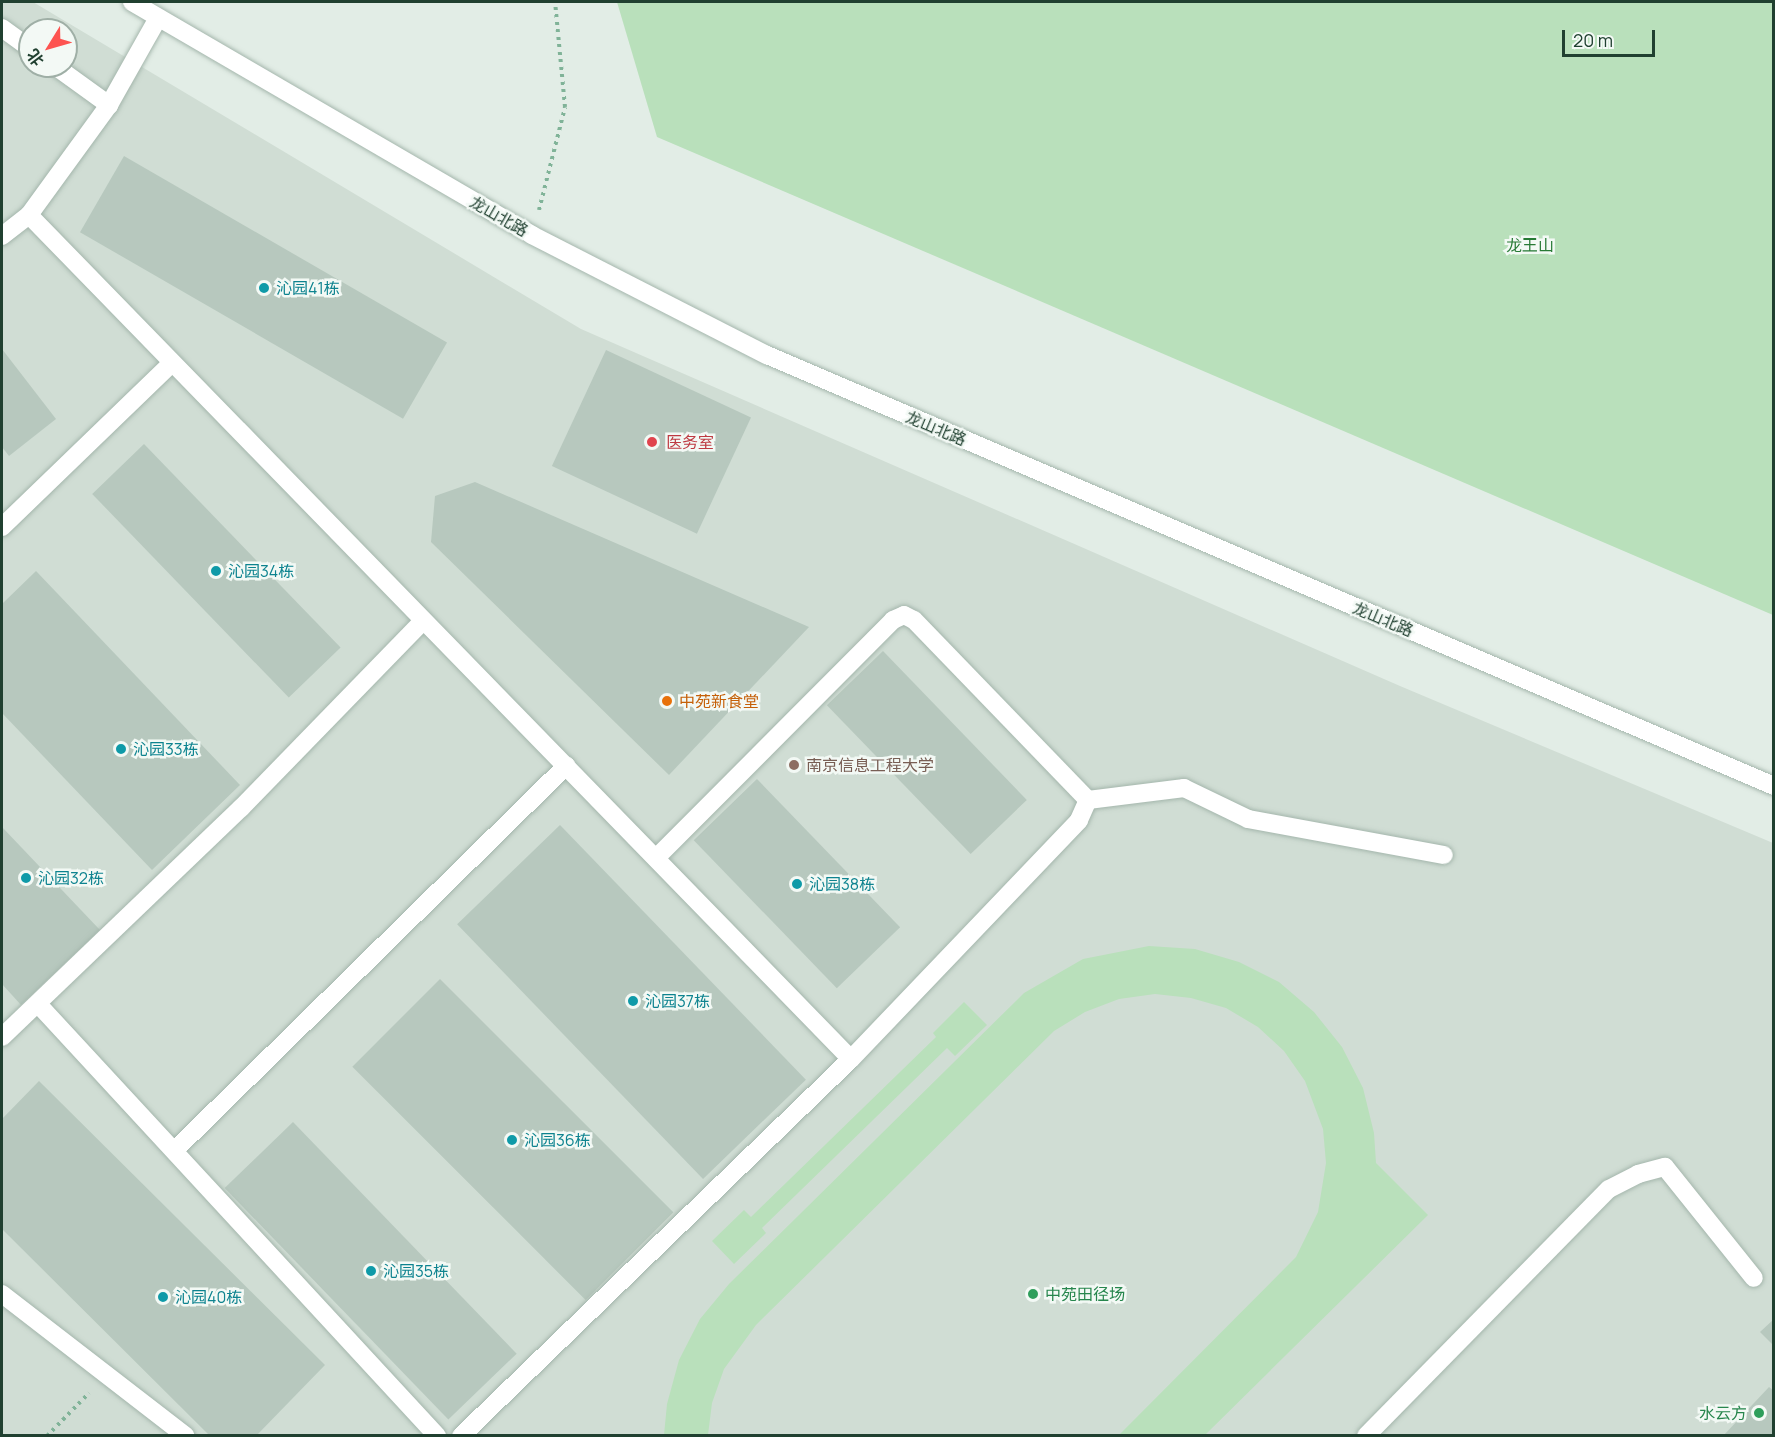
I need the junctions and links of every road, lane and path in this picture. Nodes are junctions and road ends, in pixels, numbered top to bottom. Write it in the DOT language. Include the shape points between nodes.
graph roads {
  1 [pos="132,2"];
  2 [pos="555,2"];
  3 [pos="158,18"];
  4 [pos="2,28"];
  5 [pos="18,39"];
  6 [pos="72,78"];
  7 [pos="109,105"];
  8 [pos="29,215"];
  9 [pos="532,235"];
  10 [pos="2,236"];
  11 [pos="171,364"];
  12 [pos="2,527"];
  13 [pos="423,621"];
  14 [pos="566,766"];
  15 [pos="1773,786"];
  16 [pos="1088,800"];
  17 [pos="1444,855"];
  18 [pos="656,858"];
  19 [pos="38,1005"];
  20 [pos="2,1037"];
  21 [pos="851,1059"];
  22 [pos="176,1149"];
  23 [pos="1754,1278"];
  24 [pos="2,1294"];
  25 [pos="107,1375"];
  26 [pos="47,1436"];
  27 [pos="186,1436"];
  28 [pos="437,1436"];
  29 [pos="461,1436"];
  30 [pos="1366,1436"];
  1 -- 3 [label="street, 龙山北路"];
  2 -- 9 [label="path" via="565,107"];
  3 -- 7 [label="street"];
  3 -- 9 [label="street, 龙山北路"];
  4 -- 5 [label="street"];
  6 -- 7 [label="street"];
  7 -- 8 [label="street"];
  8 -- 10 [label="street"];
  8 -- 11 [label="street"];
  9 -- 15 [label="street, 龙山北路" via="766,355"];
  11 -- 12 [label="street"];
  11 -- 13 [label="street"];
  13 -- 14 [label="street"];
  13 -- 19 [label="street" via="241,808"];
  14 -- 18 [label="street"];
  14 -- 22 [label="street"];
  16 -- 17 [label="street" via="1184,788 1248,819"];
  16 -- 18 [label="street" via="914,620 904,615 893,620"];
  16 -- 21 [label="street" via="1079,820"];
  18 -- 21 [label="street"];
  19 -- 20 [label="street"];
  19 -- 22 [label="street"];
  21 -- 29 [label="street"];
  22 -- 28 [label="street"];
  23 -- 30 [label="street" via="1665,1167 1638,1174 1609,1189"];
  24 -- 25 [label="street"];
  25 -- 26 [label="path"];
  25 -- 27 [label="street"];
}
